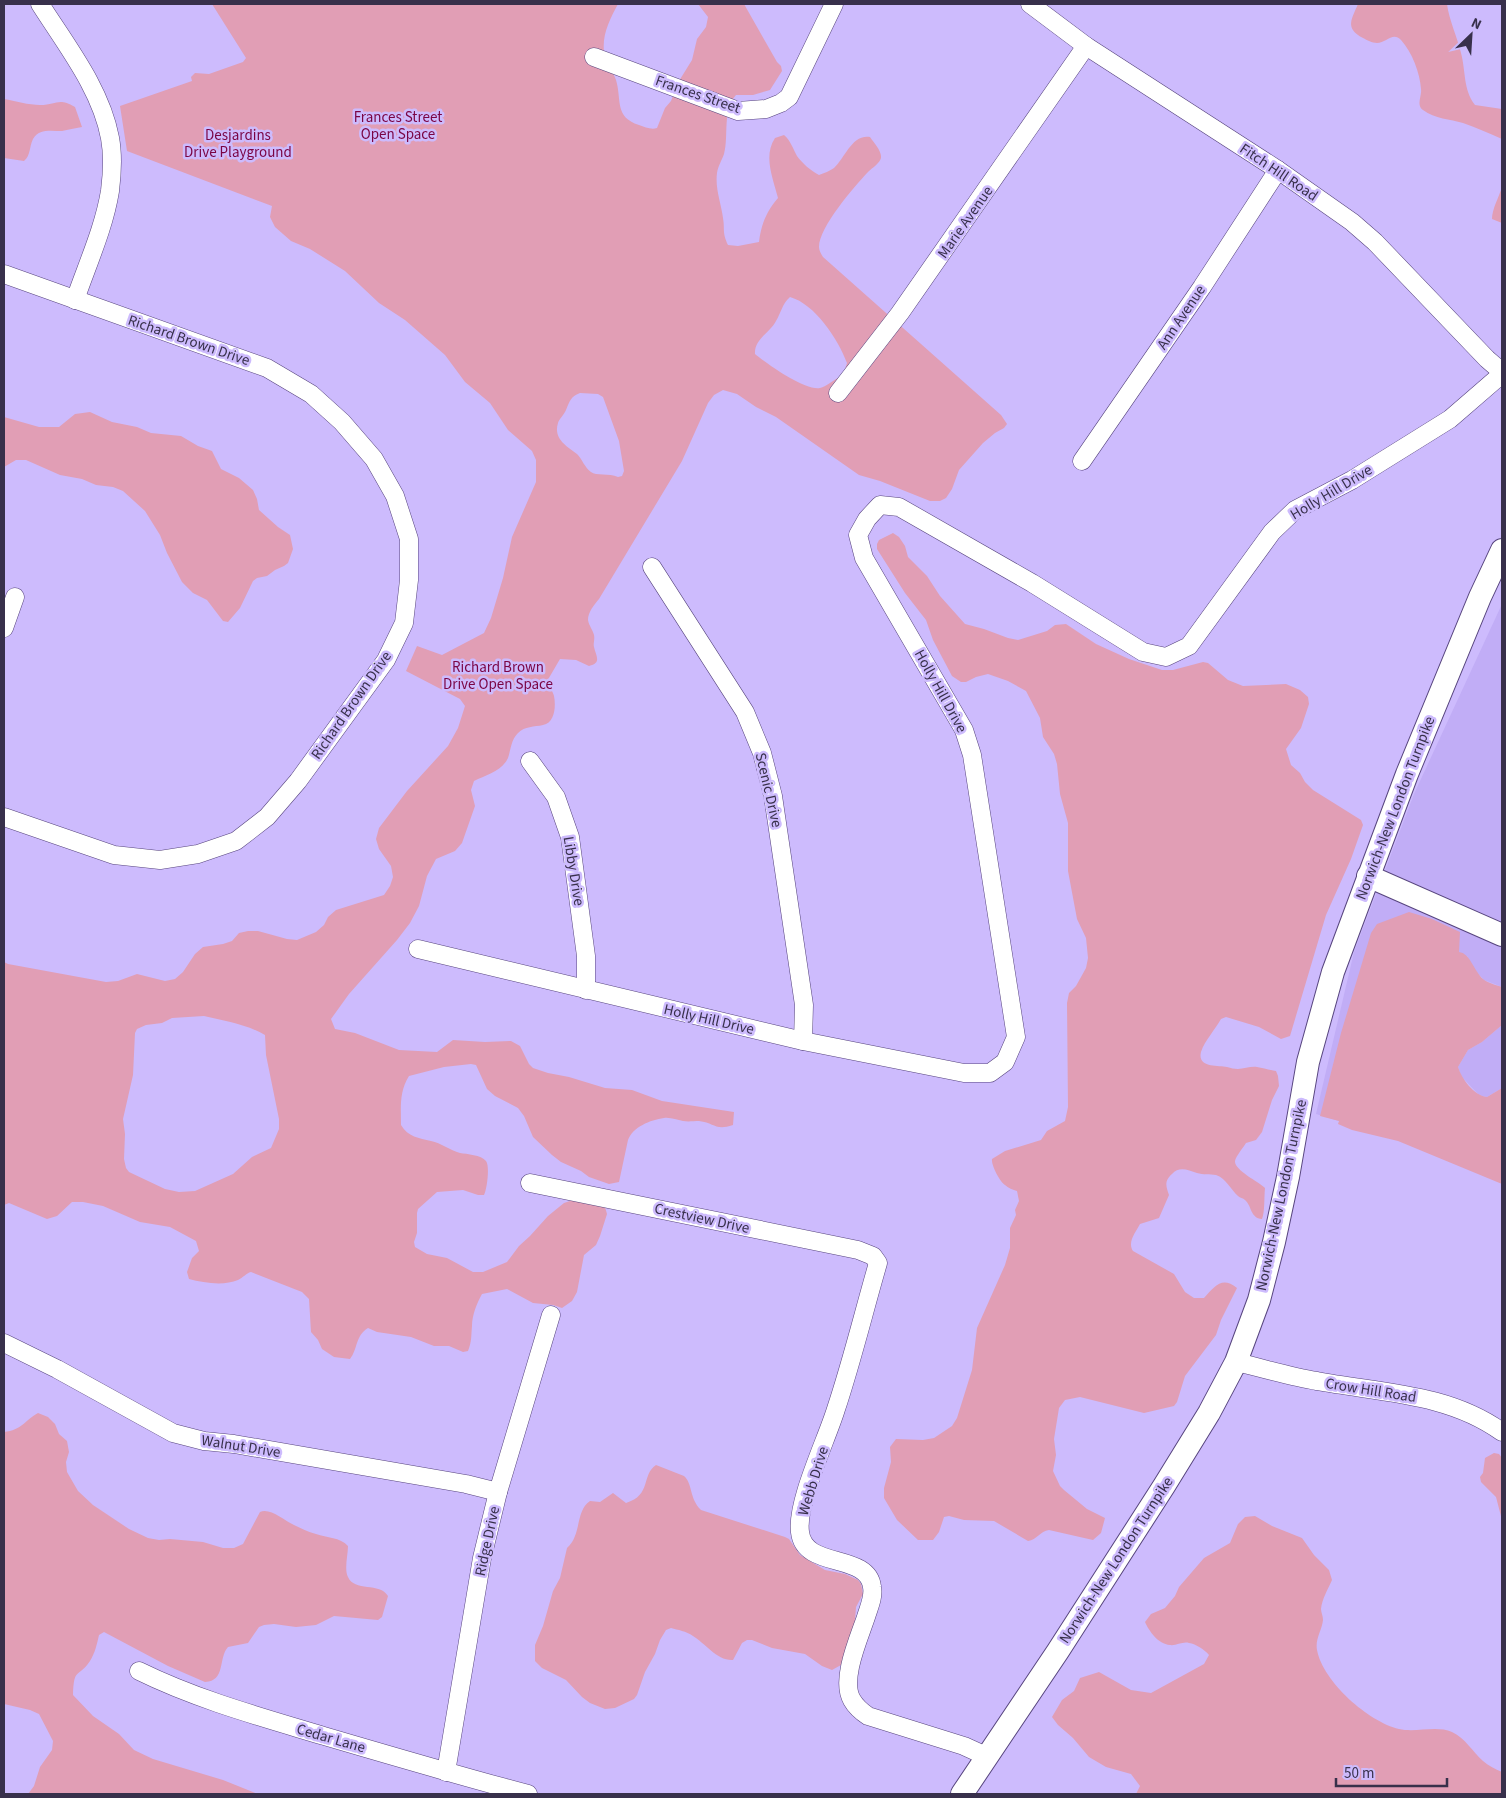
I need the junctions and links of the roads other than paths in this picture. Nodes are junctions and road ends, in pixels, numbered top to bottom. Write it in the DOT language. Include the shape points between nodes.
graph roads {
  1 [pos="40,4"];
  2 [pos="834,4"];
  3 [pos="1030,4"];
  4 [pos="1086,46"];
  5 [pos="594,57"];
  6 [pos="1278,170"];
  7 [pos="4,274"];
  8 [pos="75,300"];
  9 [pos="1502,373"];
  10 [pos="838,393"];
  11 [pos="1082,461"];
  12 [pos="1502,550"];
  13 [pos="652,567"];
  14 [pos="15,597"];
  15 [pos="4,628"];
  16 [pos="530,761"];
  17 [pos="4,817"];
  18 [pos="1368,876"];
  19 [pos="1502,935"];
  20 [pos="418,949"];
  21 [pos="586,990"];
  22 [pos="804,1042"];
  23 [pos="530,1183"];
  24 [pos="872,1256"];
  25 [pos="551,1315"];
  26 [pos="4,1343"];
  27 [pos="1236,1362"];
  28 [pos="1502,1432"];
  29 [pos="498,1492"];
  30 [pos="139,1671"];
  31 [pos="988,1757"];
  32 [pos="446,1772"];
  33 [pos="528,1794"];
  34 [pos="962,1794"];
  1 -- 8 [label="street" via="88,81 102,110 110,138 110,191"];
  2 -- 5 [label="street, Frances Street" via="789,97 766,109 738,111"];
  3 -- 4 [label="street, Fitch Hill Road"];
  4 -- 6 [label="street, Fitch Hill Road"];
  4 -- 10 [label="street, Marie Avenue" via="922,282"];
  6 -- 9 [label="street, Fitch Hill Road" via="1375,242"];
  6 -- 11 [label="street, Ann Avenue"];
  7 -- 8 [label="street, Richard Brown Drive"];
  8 -- 17 [label="street, Richard Brown Drive" via="267,368 311,394 342,422 374,459 395,496 409,539 404,623 386,660 298,781 267,817 236,841 198,854 160,860 114,855"];
  9 -- 22 [label="street, Holly Hill Drive" via="1450,419 1352,480 1295,510 1272,532 1188,646 1166,657 1143,652 1032,583 899,507 880,505 858,536 864,558 964,730 984,832 1016,1037 1005,1062 990,1073 964,1074"];
  12 -- 18 [label="main road, Norwich-New London Turnpike" via="1407,774"];
  13 -- 22 [label="street, Scenic Drive" via="745,712 762,753 773,796 804,1005"];
  14 -- 15 [label="street"];
  16 -- 21 [label="street, Libby Drive" via="556,797 570,837 586,956"];
  18 -- 19 [label="main road"];
  18 -- 27 [label="main road, Norwich-New London Turnpike" via="1333,972 1308,1062 1274,1242 1259,1300"];
  20 -- 21 [label="street, Holly Hill Drive"];
  21 -- 22 [label="street, Holly Hill Drive"];
  23 -- 24 [label="street, Crestview Drive" via="858,1250"];
  24 -- 31 [label="street, Webb Drive" via="878,1263 836,1409 805,1496 800,1532 806,1546 820,1556 861,1568 869,1576 873,1588 871,1602 848,1682 851,1699 860,1710 868,1716 964,1746"];
  25 -- 29 [label="street, Ridge Drive"];
  26 -- 29 [label="street, Walnut Drive" via="173,1433"];
  27 -- 28 [label="street, Crow Hill Road" via="1315,1381 1438,1402 1468,1411"];
  27 -- 31 [label="main road, Norwich-New London Turnpike" via="1164,1486"];
  29 -- 32 [label="street, Ridge Drive" via="482,1558"];
  30 -- 32 [label="street, Cedar Lane" via="234,1710"];
  31 -- 34 [label="main road, Norwich-New London Turnpike"];
  32 -- 33 [label="street, Cedar Lane"];
}
